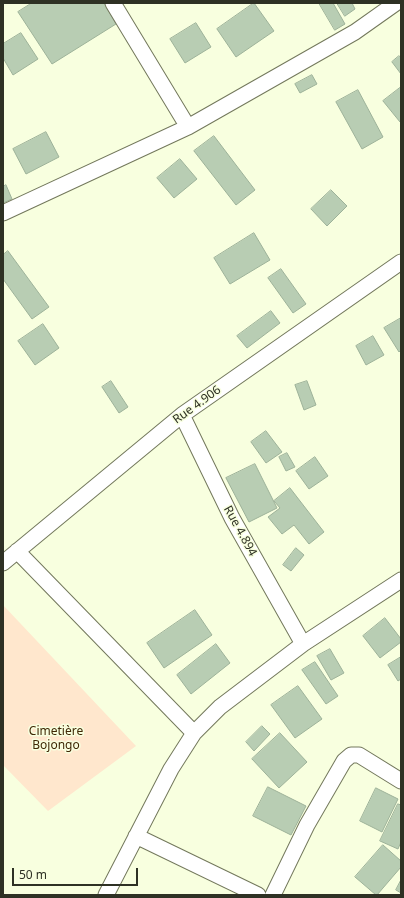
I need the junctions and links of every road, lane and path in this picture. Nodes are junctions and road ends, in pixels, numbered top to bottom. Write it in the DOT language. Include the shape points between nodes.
graph roads {
  1 [pos="113,3"];
  2 [pos="396,3"];
  3 [pos="188,127"];
  4 [pos="3,213"];
  5 [pos="401,262"];
  6 [pos="182,415"];
  7 [pos="17,552"];
  8 [pos="3,563"];
  9 [pos="401,580"];
  10 [pos="303,644"];
  11 [pos="194,733"];
  12 [pos="401,782"];
  13 [pos="136,836"];
  14 [pos="106,895"];
  15 [pos="258,895"];
  16 [pos="273,895"];
  1 -- 3 [label="street"];
  2 -- 3 [label="street" via="355,32"];
  3 -- 4 [label="street"];
  5 -- 6 [label="street, Rue 4.906"];
  6 -- 7 [label="street, Rue 4.906"];
  6 -- 10 [label="street, Rue 4.894" via="232,518"];
  7 -- 8 [label="street, Rue 4.906"];
  7 -- 11 [label="street"];
  9 -- 10 [label="street"];
  10 -- 11 [label="street" via="220,707"];
  11 -- 13 [label="street" via="171,769"];
  12 -- 16 [label="street" via="358,755 351,755 344,762 307,825"];
  13 -- 14 [label="street"];
  13 -- 15 [label="street"];
}
